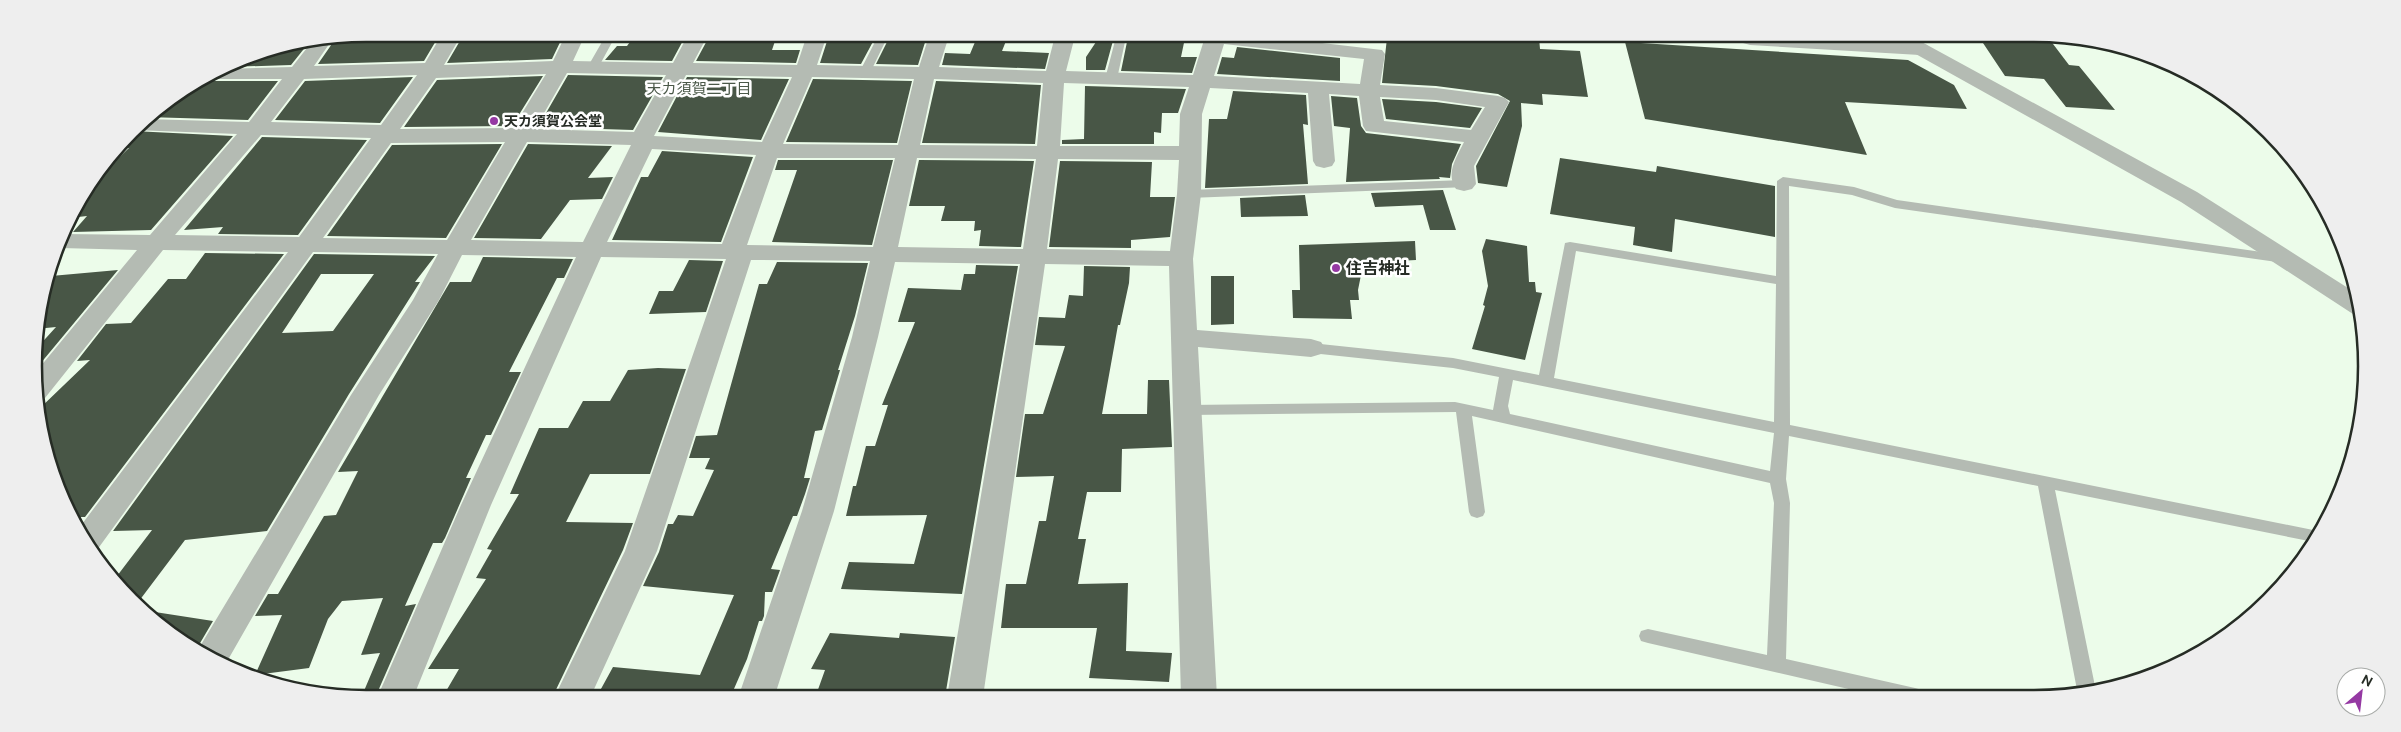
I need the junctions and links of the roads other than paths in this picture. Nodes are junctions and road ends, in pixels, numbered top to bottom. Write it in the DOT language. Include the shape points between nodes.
graph roads {
  1 [pos="447,42"];
  2 [pos="572,42"];
  3 [pos="607,42"];
  4 [pos="694,42"];
  5 [pos="815,42"];
  6 [pos="880,42"];
  7 [pos="937,42"];
  8 [pos="1063,42"];
  9 [pos="1120,42"];
  10 [pos="1214,42"];
  11 [pos="1263,42"];
  12 [pos="1847,42"];
  13 [pos="1911,44"];
  14 [pos="319,46"];
  15 [pos="560,67"];
  16 [pos="593,68"];
  17 [pos="681,68"];
  18 [pos="431,70"];
  19 [pos="805,70"];
  20 [pos="866,71"];
  21 [pos="299,73"];
  22 [pos="925,73"];
  23 [pos="226,75"];
  24 [pos="1054,77"];
  25 [pos="1111,79"];
  26 [pos="1201,82"];
  27 [pos="1318,89"];
  28 [pos="1369,92"];
  29 [pos="150,125"];
  30 [pos="255,128"];
  31 [pos="386,134"];
  32 [pos="520,135"];
  33 [pos="1478,137"];
  34 [pos="643,140"];
  35 [pos="770,150"];
  36 [pos="1048,152"];
  37 [pos="907,153"];
  38 [pos="1189,153"];
  39 [pos="1324,161"];
  40 [pos="1464,184"];
  41 [pos="1189,194"];
  42 [pos="67,241"];
  43 [pos="157,242"];
  44 [pos="305,246"];
  45 [pos="455,247"];
  46 [pos="592,249"];
  47 [pos="736,252"];
  48 [pos="886,254"];
  49 [pos="1034,256"];
  50 [pos="2288,259"];
  51 [pos="1181,260"];
  52 [pos="1783,281"];
  53 [pos="2352,301"];
  54 [pos="1185,337"];
  55 [pos="1311,348"];
  56 [pos="1507,374"];
  57 [pos="43,382"];
  58 [pos="1546,382"];
  59 [pos="1463,409"];
  60 [pos="1189,410"];
  61 [pos="1503,418"];
  62 [pos="1782,430"];
  63 [pos="1778,479"];
  64 [pos="2045,482"];
  65 [pos="1477,512"];
  66 [pos="2311,535"];
  67 [pos="91,536"];
  68 [pos="1648,636"];
  69 [pos="215,652"];
  70 [pos="1776,665"];
  71 [pos="2085,685"];
  72 [pos="398,690"];
  73 [pos="576,690"];
  74 [pos="759,690"];
  75 [pos="967,690"];
  76 [pos="1199,690"];
  77 [pos="1888,690"];
  1 -- 18 [label="street"];
  2 -- 15 [label="street"];
  3 -- 16 [label="lane"];
  4 -- 17 [label="street"];
  5 -- 19 [label="street"];
  6 -- 20 [label="lane"];
  7 -- 22 [label="street"];
  8 -- 24 [label="street"];
  9 -- 25 [label="lane"];
  10 -- 26 [label="street"];
  11 -- 28 [label="street" via="1375,54"];
  12 -- 13 [label="street"];
  13 -- 50 [label="street" via="2188,197"];
  14 -- 21 [label="street"];
  15 -- 16 [label="street"];
  15 -- 18 [label="street"];
  15 -- 32 [label="street"];
  16 -- 17 [label="street"];
  17 -- 19 [label="street"];
  17 -- 34 [label="street"];
  18 -- 21 [label="street"];
  18 -- 31 [label="street"];
  19 -- 20 [label="street"];
  19 -- 35 [label="street"];
  20 -- 22 [label="street"];
  21 -- 23 [label="street"];
  21 -- 30 [label="street"];
  22 -- 24 [label="street"];
  22 -- 37 [label="street"];
  24 -- 25 [label="street"];
  24 -- 36 [label="street"];
  25 -- 26 [label="street"];
  26 -- 27 [label="street"];
  26 -- 38 [label="street" via="1191,114"];
  27 -- 28 [label="street"];
  27 -- 39 [label="street"];
  28 -- 33 [label="street" via="1374,126"];
  28 -- 33 [label="street" via="1436,94 1498,102"];
  29 -- 30 [label="street"];
  30 -- 31 [label="street"];
  30 -- 43 [label="street"];
  31 -- 32 [label="street"];
  31 -- 44 [label="street"];
  32 -- 34 [label="street"];
  32 -- 45 [label="street"];
  33 -- 40 [label="street" via="1463,166"];
  34 -- 35 [label="street"];
  34 -- 46 [label="street"];
  35 -- 37 [label="street"];
  35 -- 47 [label="street"];
  36 -- 37 [label="street"];
  36 -- 38 [label="street"];
  36 -- 49 [label="street"];
  37 -- 48 [label="street"];
  38 -- 41 [label="street"];
  40 -- 41 [label="lane"];
  41 -- 51 [label="street"];
  42 -- 43 [label="street"];
  43 -- 44 [label="street"];
  43 -- 57 [label="street"];
  44 -- 45 [label="street"];
  44 -- 67 [label="street"];
  45 -- 46 [label="street"];
  45 -- 69 [label="street"];
  46 -- 47 [label="street"];
  46 -- 72 [label="street" via="476,505"];
  47 -- 48 [label="street"];
  47 -- 73 [label="street" via="641,551"];
  48 -- 49 [label="street"];
  48 -- 74 [label="street" via="818,511"];
  49 -- 51 [label="street"];
  49 -- 75 [label="street"];
  50 -- 52 [label="lane" via="1894,204 1854,191 1783,181"];
  50 -- 53 [label="street"];
  51 -- 54 [label="street"];
  52 -- 58 [label="lane" via="1570,246"];
  52 -- 62 [label="lane"];
  54 -- 55 [label="street"];
  54 -- 60 [label="street"];
  55 -- 56 [label="lane" via="1414,358"];
  56 -- 58 [label="lane"];
  56 -- 61 [label="lane" via="1500,406"];
  58 -- 62 [label="lane"];
  59 -- 60 [label="lane"];
  59 -- 61 [label="lane"];
  59 -- 65 [label="lane"];
  60 -- 76 [label="street"];
  61 -- 63 [label="lane"];
  62 -- 63 [label="lane"];
  62 -- 64 [label="lane"];
  63 -- 70 [label="lane" via="1782,503"];
  64 -- 66 [label="lane"];
  64 -- 71 [label="lane"];
  68 -- 70 [label="lane"];
  70 -- 77 [label="lane"];
}
